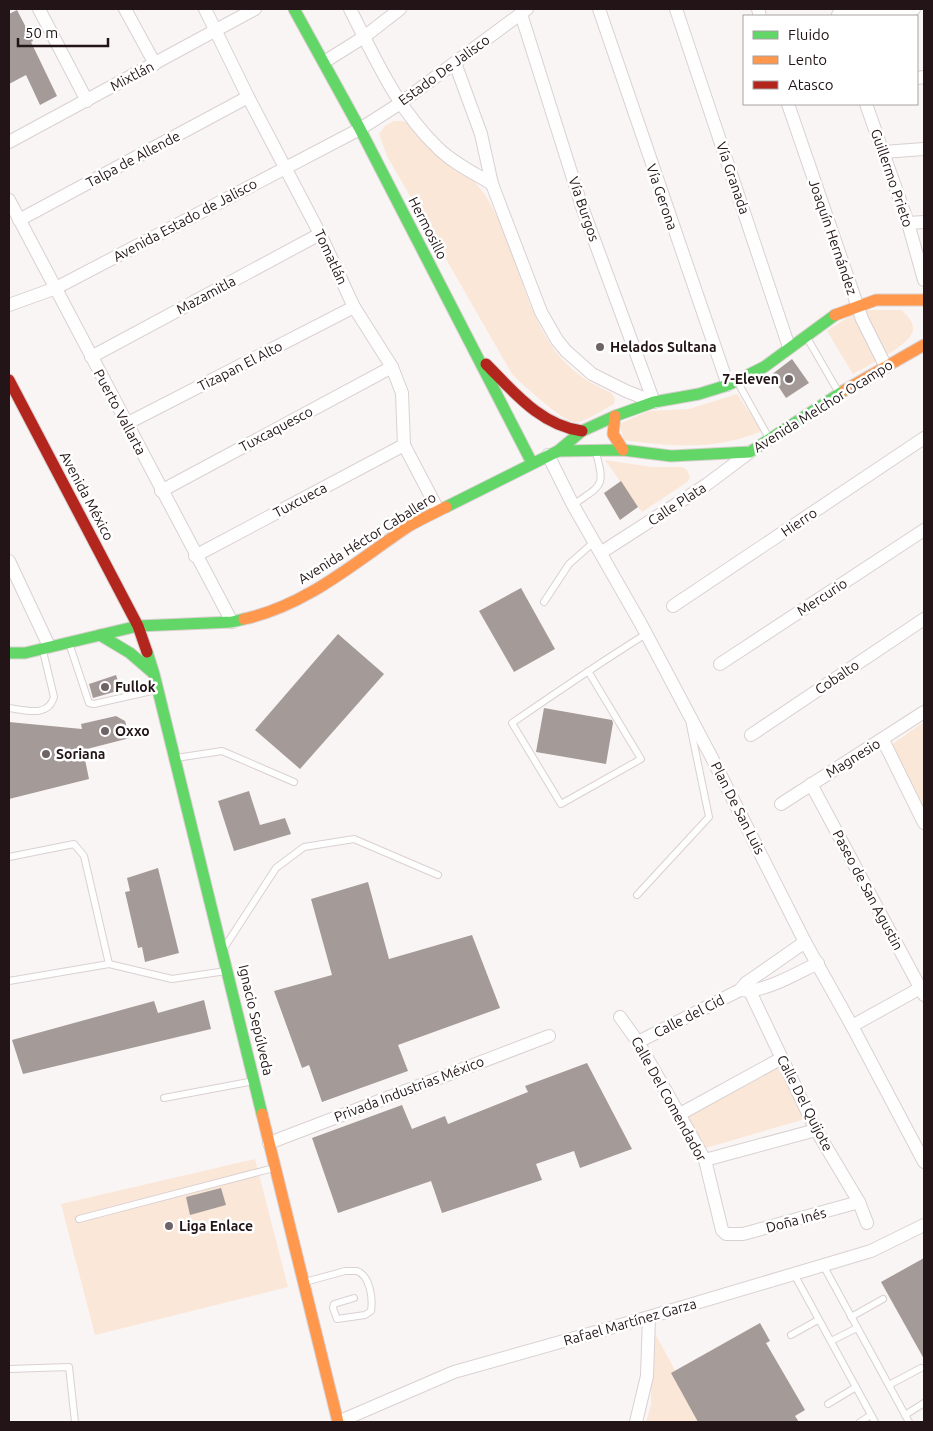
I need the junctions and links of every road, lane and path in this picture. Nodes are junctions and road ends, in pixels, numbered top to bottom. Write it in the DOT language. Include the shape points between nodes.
graph roads {
  1 [pos="39,9"];
  2 [pos="125,9"];
  3 [pos="205,9"];
  4 [pos="255,9"];
  5 [pos="294,9"];
  6 [pos="350,9"];
  7 [pos="400,9"];
  8 [pos="599,9"];
  9 [pos="676,9"];
  10 [pos="914,9"];
  11 [pos="524,11"];
  12 [pos="838,13"];
  13 [pos="216,30"];
  14 [pos="364,36"];
  15 [pos="324,62"];
  16 [pos="455,63"];
  17 [pos="155,64"];
  18 [pos="248,97"];
  19 [pos="87,101"];
  20 [pos="399,104"];
  21 [pos="788,105"];
  22 [pos="866,105"];
  23 [pos="360,129"];
  24 [pos="9,142"];
  25 [pos="924,149"];
  26 [pos="883,152"];
  27 [pos="285,168"];
  28 [pos="492,184"];
  29 [pos="9,200"];
  30 [pos="19,220"];
  31 [pos="924,222"];
  32 [pos="908,223"];
  33 [pos="320,234"];
  34 [pos="924,280"];
  35 [pos="56,288"];
  36 [pos="924,300"];
  37 [pos="857,305"];
  38 [pos="9,306"];
  39 [pos="354,307"];
  40 [pos="805,334"];
  41 [pos="924,344"];
  42 [pos="789,347"];
  43 [pos="475,353"];
  44 [pos="91,357"];
  45 [pos="392,367"];
  46 [pos="886,367"];
  47 [pos="9,380"];
  48 [pos="732,383"];
  49 [pos="839,394"];
  50 [pos="654,402"];
  51 [pos="615,416"];
  52 [pos="126,424"];
  53 [pos="582,431"];
  54 [pos="924,438"];
  55 [pos="770,439"];
  56 [pos="404,445"];
  57 [pos="623,450"];
  58 [pos="596,452"];
  59 [pos="750,452"];
  60 [pos="553,453"];
  61 [pos="532,463"];
  62 [pos="161,490"];
  63 [pos="573,505"];
  64 [pos="438,510"];
  65 [pos="924,530"];
  66 [pos="598,546"];
  67 [pos="195,556"];
  68 [pos="9,563"];
  69 [pos="544,602"];
  70 [pos="673,606"];
  71 [pos="924,619"];
  72 [pos="232,622"];
  73 [pos="138,626"];
  74 [pos="100,634"];
  75 [pos="646,634"];
  76 [pos="69,641"];
  77 [pos="46,648"];
  78 [pos="9,653"];
  79 [pos="720,664"];
  80 [pos="588,671"];
  81 [pos="154,674"];
  82 [pos="159,690"];
  83 [pos="110,693"];
  84 [pos="118,699"];
  85 [pos="9,708"];
  86 [pos="924,712"];
  87 [pos="688,714"];
  88 [pos="751,735"];
  89 [pos="882,740"];
  90 [pos="176,758"];
  91 [pos="294,782"];
  92 [pos="811,784"];
  93 [pos="781,804"];
  94 [pos="924,823"];
  95 [pos="9,857"];
  96 [pos="438,876"];
  97 [pos="637,895"];
  98 [pos="805,942"];
  99 [pos="223,949"];
  100 [pos="109,964"];
  101 [pos="818,964"];
  102 [pos="229,970"];
  103 [pos="9,981"];
  104 [pos="745,988"];
  105 [pos="923,990"];
  106 [pos="620,1017"];
  107 [pos="852,1026"];
  108 [pos="550,1036"];
  109 [pos="638,1042"];
  110 [pos="782,1058"];
  111 [pos="255,1081"];
  112 [pos="164,1098"];
  113 [pos="680,1114"];
  114 [pos="816,1130"];
  115 [pos="269,1143"];
  116 [pos="705,1160"];
  117 [pos="924,1162"];
  118 [pos="276,1168"];
  119 [pos="859,1202"];
  120 [pos="79,1219"];
  121 [pos="867,1222"];
  122 [pos="924,1225"];
  123 [pos="732,1236"];
  124 [pos="823,1265"];
  125 [pos="794,1274"];
  126 [pos="304,1282"];
  127 [pos="354,1298"];
  128 [pos="884,1299"];
  129 [pos="649,1317"];
  130 [pos="851,1317"];
  131 [pos="818,1320"];
  132 [pos="857,1328"];
  133 [pos="790,1335"];
  134 [pos="831,1341"];
  135 [pos="9,1368"];
  136 [pos="921,1368"];
  137 [pos="889,1385"];
  138 [pos="856,1387"];
  139 [pos="924,1403"];
  140 [pos="828,1404"];
  141 [pos="905,1415"];
  142 [pos="871,1416"];
  143 [pos="75,1422"];
  144 [pos="338,1422"];
  145 [pos="636,1422"];
  146 [pos="860,1422"];
  147 [pos="875,1422"];
  148 [pos="909,1422"];
  1 -- 19 [label="street"];
  2 -- 17 [label="street"];
  3 -- 13 [label="street, Tomatlán"];
  4 -- 13 [label="street, Mixtlán"];
  5 -- 15 [label="main road, Hermosillo"];
  6 -- 14 [label="street"];
  7 -- 14 [label="street"];
  8 -- 48 [label="street, Vía Gerona"];
  9 -- 42 [label="street, Vía Granada"];
  10 -- 12 [label="street"];
  11 -- 16 [label="street, Estado De Jalisco"];
  11 -- 50 [label="street, Vía Burgos" via="582,207"];
  13 -- 17 [label="street, Mixtlán"];
  13 -- 18 [label="street, Tomatlán"];
  14 -- 15 [label="street"];
  14 -- 20 [label="street"];
  15 -- 23 [label="main road, Hermosillo"];
  16 -- 20 [label="street, Estado De Jalisco"];
  16 -- 28 [label="street" via="479,126"];
  17 -- 19 [label="street, Mixtlán"];
  18 -- 27 [label="street, Tomatlán"];
  18 -- 30 [label="street, Talpa de Allende"];
  19 -- 24 [label="street, Mixtlán"];
  20 -- 23 [label="street, Estado De Jalisco"];
  20 -- 28 [label="street" via="439,149"];
  21 -- 37 [label="street, Joaquín Hernández"];
  22 -- 26 [label="street, Guillermo Prieto"];
  23 -- 27 [label="street, Avenida Estado de Jalisco"];
  23 -- 43 [label="main road, Hermosillo"];
  25 -- 26 [label="street"];
  26 -- 32 [label="street, Guillermo Prieto"];
  27 -- 33 [label="street, Tomatlán"];
  27 -- 35 [label="street, Avenida Estado de Jalisco"];
  28 -- 50 [label="street" via="541,312 557,340 592,374"];
  29 -- 30 [label="street, Puerto Vallarta"];
  30 -- 35 [label="street, Puerto Vallarta"];
  31 -- 32 [label="street"];
  32 -- 34 [label="street, Guillermo Prieto"];
  33 -- 39 [label="street, Tomatlán"];
  33 -- 44 [label="street, Mazamitla"];
  35 -- 38 [label="street, Avenida Estado de Jalisco"];
  35 -- 44 [label="street, Puerto Vallarta"];
  36 -- 37 [label="main road" via="876,300"];
  37 -- 40 [label="main road" via="832,316"];
  37 -- 46 [label="street, Joaquín Hernández"];
  39 -- 45 [label="street, Tomatlán"];
  39 -- 52 [label="street, Tizapan El Alto"];
  40 -- 42 [label="main road"];
  40 -- 49 [label="lane"];
  41 -- 46 [label="main road, Avenida Melchor Ocampo"];
  42 -- 48 [label="main road" via="764,367"];
  43 -- 53 [label="main road" via="542,415 562,426"];
  43 -- 61 [label="main road, Hermosillo"];
  44 -- 52 [label="street, Puerto Vallarta"];
  45 -- 56 [label="street, Tomatlán" via="402,393"];
  45 -- 62 [label="street, Tuxcaquesco"];
  46 -- 49 [label="main road, Avenida Melchor Ocampo"];
  47 -- 73 [label="main road, Avenida México"];
  48 -- 50 [label="main road" via="699,394"];
  48 -- 55 [label="lane"];
  49 -- 55 [label="main road, Avenida Melchor Ocampo"];
  50 -- 51 [label="main road"];
  51 -- 53 [label="main road"];
  51 -- 57 [label="main road" via="614,441"];
  52 -- 62 [label="street, Puerto Vallarta"];
  53 -- 60 [label="main road"];
  54 -- 70 [label="street, Hierro"];
  55 -- 59 [label="main road, Avenida Melchor Ocampo"];
  56 -- 64 [label="street, Tomatlán"];
  56 -- 67 [label="street, Tuxcueca"];
  57 -- 58 [label="main road, Avenida Melchor Ocampo"];
  57 -- 59 [label="main road, Avenida Melchor Ocampo" via="671,456"];
  58 -- 60 [label="main road, Avenida Melchor Ocampo"];
  58 -- 63 [label="lane" via="602,476 600,482"];
  59 -- 66 [label="street, Calle Plata" via="706,485"];
  60 -- 61 [label="main road, Avenida Héctor Caballero"];
  60 -- 63 [label="street, Plan De San Luis"];
  61 -- 64 [label="main road, Avenida Héctor Caballero"];
  62 -- 67 [label="street, Puerto Vallarta"];
  63 -- 66 [label="street, Plan De San Luis"];
  64 -- 72 [label="main road, Avenida Héctor Caballero" via="314,592 259,616"];
  65 -- 79 [label="street, Mercurio"];
  66 -- 69 [label="lane" via="569,564"];
  66 -- 75 [label="street, Plan De San Luis"];
  67 -- 72 [label="street, Puerto Vallarta"];
  68 -- 77 [label="street"];
  71 -- 88 [label="street, Cobalto"];
  72 -- 73 [label="main road, Avenida Héctor Caballero"];
  73 -- 74 [label="main road, Avenida Héctor Caballero"];
  73 -- 81 [label="main road, Ignacio Sepúlveda"];
  74 -- 76 [label="main road, Avenida Héctor Caballero"];
  74 -- 81 [label="main road" via="130,653"];
  75 -- 80 [label="lane"];
  75 -- 87 [label="street, Plan De San Luis"];
  76 -- 77 [label="main road, Avenida Héctor Caballero"];
  76 -- 84 [label="lane" via="86,700 94,704"];
  77 -- 78 [label="main road, Avenida Héctor Caballero"];
  77 -- 85 [label="lane" via="54,698 52,704 47,710 39,711"];
  80 -- 80 [label="lane" via="641,759 562,804 512,723"];
  81 -- 82 [label="main road, Ignacio Sepúlveda"];
  82 -- 84 [label="lane"];
  82 -- 90 [label="main road, Ignacio Sepúlveda"];
  83 -- 84 [label="lane"];
  86 -- 89 [label="street, Magnesio"];
  87 -- 97 [label="lane" via="709,817"];
  87 -- 98 [label="street, Plan De San Luis"];
  89 -- 92 [label="street, Magnesio"];
  89 -- 94 [label="street"];
  90 -- 91 [label="lane" via="222,751"];
  90 -- 99 [label="main road, Ignacio Sepúlveda"];
  92 -- 93 [label="street, Magnesio"];
  92 -- 105 [label="street, Paseo de San Agustin"];
  95 -- 100 [label="lane" via="74,844 84,856"];
  96 -- 99 [label="lane" via="354,839 304,847 276,868"];
  98 -- 101 [label="street, Plan De San Luis"];
  98 -- 104 [label="street, Calle del Cid"];
  99 -- 102 [label="main road, Ignacio Sepúlveda"];
  100 -- 102 [label="lane" via="172,979"];
  100 -- 103 [label="lane"];
  101 -- 104 [label="street, Calle del Cid"];
  101 -- 107 [label="street, Plan De San Luis"];
  102 -- 111 [label="main road, Ignacio Sepúlveda"];
  104 -- 109 [label="street, Calle del Cid"];
  104 -- 110 [label="street, Calle Del Quijote"];
  105 -- 107 [label="street"];
  106 -- 109 [label="street, Calle Del Comendador"];
  107 -- 117 [label="street, Plan De San Luis"];
  108 -- 115 [label="street, Privada Industrias México"];
  109 -- 113 [label="street, Calle Del Comendador"];
  110 -- 113 [label="street"];
  110 -- 114 [label="street, Calle Del Quijote"];
  111 -- 112 [label="lane"];
  111 -- 115 [label="main road, Ignacio Sepúlveda"];
  113 -- 116 [label="street, Calle Del Comendador"];
  114 -- 116 [label="street"];
  114 -- 119 [label="street, Calle Del Quijote"];
  115 -- 118 [label="main road, Ignacio Sepúlveda"];
  116 -- 123 [label="street, Calle Del Comendador" via="722,1230"];
  118 -- 120 [label="lane"];
  118 -- 126 [label="main road, Ignacio Sepúlveda"];
  119 -- 121 [label="street, Calle Del Quijote"];
  119 -- 123 [label="street, Doña Inés"];
  122 -- 124 [label="street, Rafael Martínez Garza" via="871,1251"];
  124 -- 125 [label="street, Rafael Martínez Garza"];
  124 -- 130 [label="lane"];
  125 -- 129 [label="street, Rafael Martínez Garza"];
  125 -- 131 [label="lane"];
  126 -- 127 [label="lane" via="357,1270 367,1279 371,1311 365,1315 337,1319 334,1304"];
  126 -- 144 [label="main road, Ignacio Sepúlveda"];
  128 -- 130 [label="lane"];
  129 -- 144 [label="street, Rafael Martínez Garza" via="454,1372"];
  129 -- 145 [label="street" via="647,1376"];
  130 -- 132 [label="lane"];
  131 -- 133 [label="lane"];
  131 -- 134 [label="lane"];
  132 -- 134 [label="lane"];
  132 -- 137 [label="lane"];
  134 -- 138 [label="lane"];
  135 -- 143 [label="lane" via="69,1367"];
  136 -- 137 [label="lane"];
  137 -- 141 [label="lane"];
  138 -- 140 [label="lane"];
  138 -- 142 [label="lane"];
  139 -- 141 [label="lane"];
  141 -- 148 [label="lane"];
  142 -- 146 [label="lane"];
  142 -- 147 [label="lane"];
}
